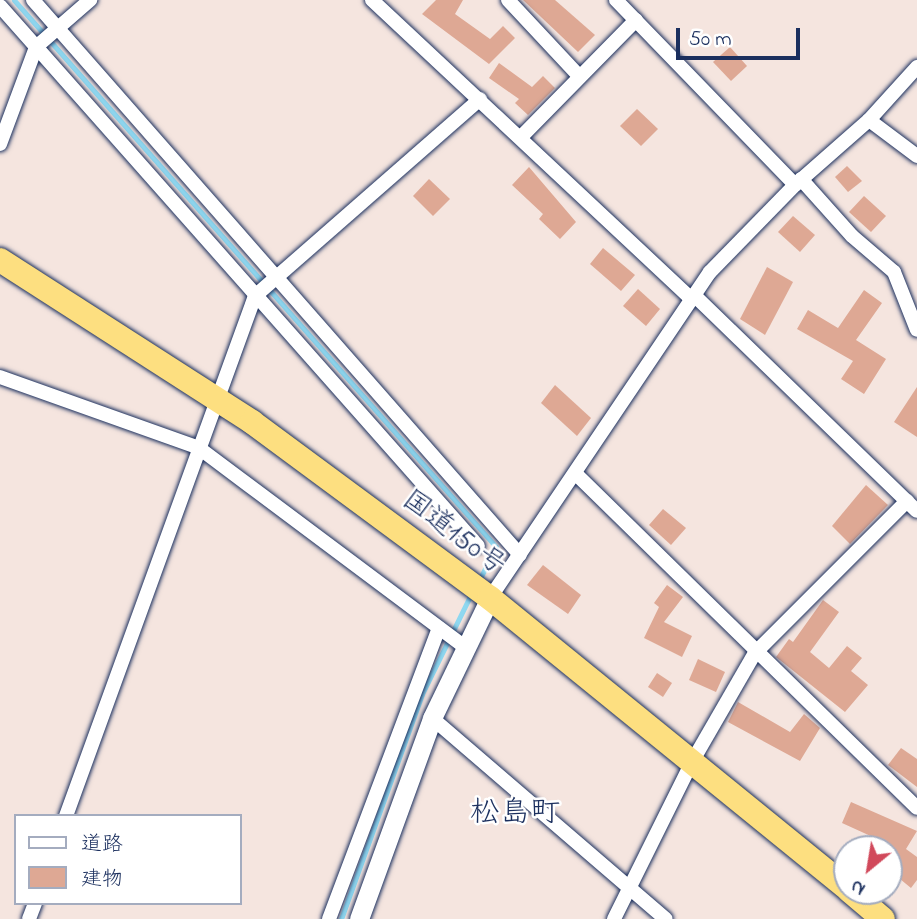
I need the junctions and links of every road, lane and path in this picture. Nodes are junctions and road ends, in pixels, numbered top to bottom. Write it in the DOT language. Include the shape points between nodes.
graph roads {
  1 [pos="33,0"];
  2 [pos="90,0"];
  3 [pos="372,0"];
  4 [pos="508,0"];
  5 [pos="616,0"];
  6 [pos="0,6"];
  7 [pos="636,20"];
  8 [pos="57,28"];
  9 [pos="36,47"];
  10 [pos="917,67"];
  11 [pos="580,77"];
  12 [pos="480,99"];
  13 [pos="869,120"];
  14 [pos="520,137"];
  15 [pos="0,144"];
  16 [pos="917,156"];
  17 [pos="798,182"];
  18 [pos="0,260"];
  19 [pos="277,276"];
  20 [pos="255,296"];
  21 [pos="693,297"];
  22 [pos="917,330"];
  23 [pos="0,377"];
  24 [pos="218,398"];
  25 [pos="199,449"];
  26 [pos="576,474"];
  27 [pos="454,479"];
  28 [pos="433,497"];
  29 [pos="914,507"];
  30 [pos="478,546"];
  31 [pos="520,555"];
  32 [pos="490,598"];
  33 [pos="439,628"];
  34 [pos="464,646"];
  35 [pos="755,653"];
  36 [pos="432,718"];
  37 [pos="692,762"];
  38 [pos="917,808"];
  39 [pos="67,814"];
  40 [pos="833,877"];
  41 [pos="630,888"];
  42 [pos="867,905"];
  43 [pos="329,919"];
  44 [pos="359,919"];
  45 [pos="614,919"];
  46 [pos="667,919"];
  47 [pos="883,919"];
  1 -- 8 [label="street"];
  2 -- 8 [label="street"];
  3 -- 12 [label="street"];
  4 -- 11 [label="street"];
  5 -- 7 [label="street"];
  6 -- 9 [label="street"];
  7 -- 11 [label="street"];
  7 -- 17 [label="street"];
  8 -- 9 [label="street"];
  8 -- 19 [label="street"];
  9 -- 15 [label="street"];
  9 -- 20 [label="street"];
  10 -- 13 [label="street"];
  11 -- 14 [label="street"];
  12 -- 14 [label="street"];
  12 -- 19 [label="street"];
  13 -- 16 [label="street"];
  13 -- 17 [label="street"];
  14 -- 21 [label="street"];
  17 -- 21 [label="street" via="731,245"];
  17 -- 22 [label="street" via="894,272"];
  18 -- 24 [label="highway, 国道150号"];
  19 -- 20 [label="street"];
  19 -- 27 [label="street"];
  20 -- 24 [label="street"];
  20 -- 28 [label="street"];
  21 -- 26 [label="street"];
  21 -- 29 [label="street"];
  23 -- 25 [label="street"];
  24 -- 25 [label="street"];
  24 -- 32 [label="highway, 国道150号"];
  25 -- 33 [label="street"];
  25 -- 39 [label="street"];
  26 -- 31 [label="street"];
  26 -- 35 [label="street"];
  27 -- 28 [label="street"];
  27 -- 31 [label="street"];
  28 -- 30 [label="street"];
  29 -- 35 [label="street"];
  31 -- 32 [label="street"];
  32 -- 34 [label="street"];
  32 -- 37 [label="highway, 国道150号"];
  33 -- 34 [label="street"];
  33 -- 43 [label="street"];
  34 -- 36 [label="street"];
  35 -- 37 [label="street"];
  35 -- 38 [label="street"];
  36 -- 41 [label="street"];
  36 -- 44 [label="street"];
  37 -- 40 [label="highway, 国道150号"];
  37 -- 41 [label="street"];
  41 -- 45 [label="street"];
  41 -- 46 [label="street"];
  42 -- 47 [label="highway, 国道150号"];
}
